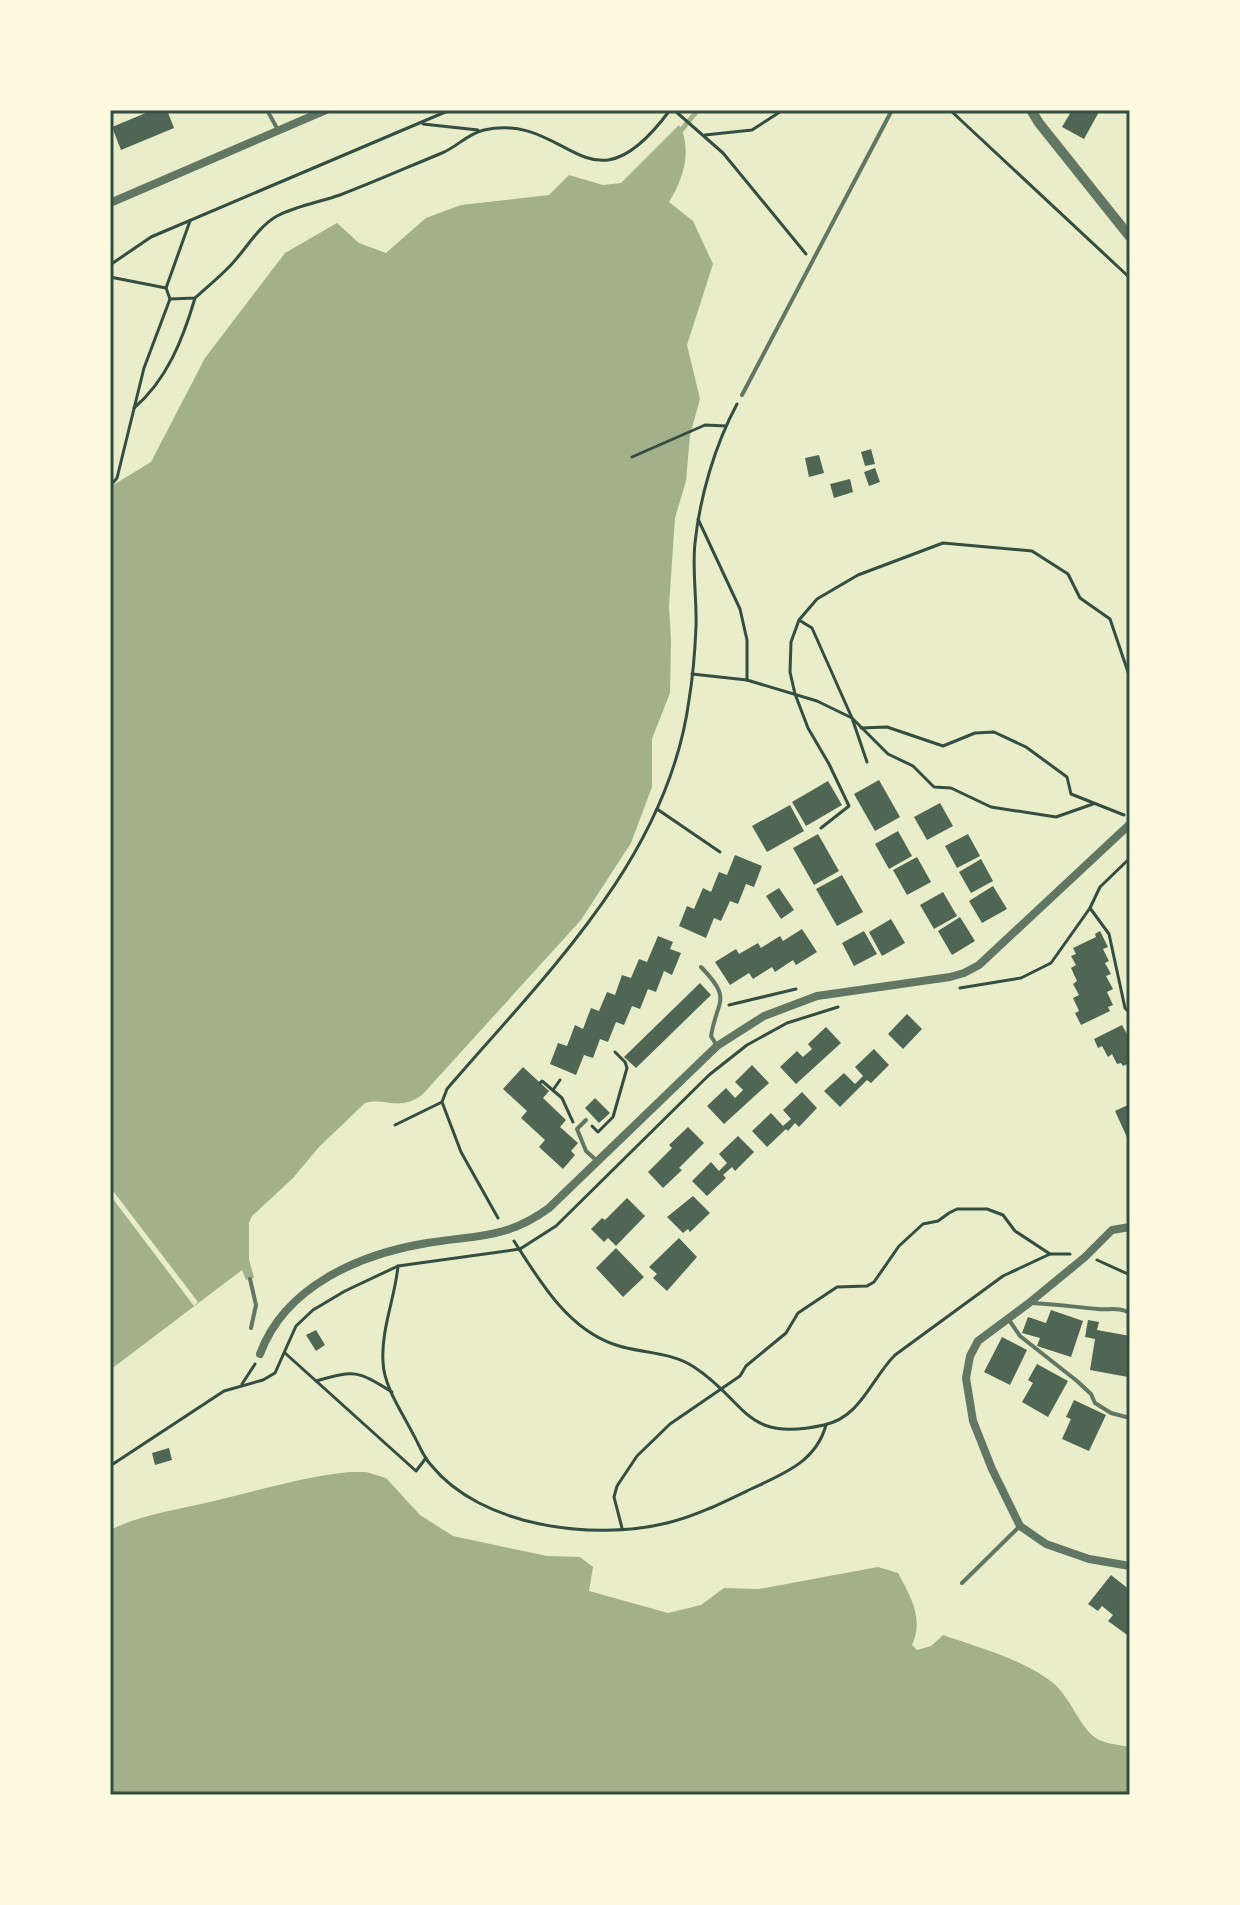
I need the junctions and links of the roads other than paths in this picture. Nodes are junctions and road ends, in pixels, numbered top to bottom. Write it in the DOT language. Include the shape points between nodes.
graph roads {
  1 [pos="117,110"];
  2 [pos="326,110"];
  3 [pos="892,110"];
  4 [pos="1031,110"];
  5 [pos="270,112"];
  6 [pos="110,113"];
  7 [pos="278,130"];
  8 [pos="110,203"];
  9 [pos="1130,237"];
  10 [pos="742,395"];
  11 [pos="1129,827"];
  12 [pos="701,967"];
  13 [pos="717,1046"];
  14 [pos="586,1120"];
  15 [pos="598,1162"];
  16 [pos="1130,1227"];
  17 [pos="250,1279"];
  18 [pos="1029,1303"];
  19 [pos="1130,1313"];
  20 [pos="1007,1318"];
  21 [pos="251,1328"];
  22 [pos="260,1354"];
  23 [pos="1130,1418"];
  24 [pos="1020,1526"];
  25 [pos="1130,1566"];
  26 [pos="962,1583"];
  1 -- 6 [label="lane"];
  2 -- 7 [label="street"];
  3 -- 10 [label="lane"];
  4 -- 9 [label="street"];
  5 -- 7 [label="lane"];
  7 -- 8 [label="street"];
  11 -- 13 [label="street" via="994,953 964,973 817,996 764,1016"];
  12 -- 13 [label="lane" via="717,983 721,1004 711,1036"];
  13 -- 15 [label="street"];
  14 -- 15 [label="lane" via="577,1129 586,1151"];
  15 -- 22 [label="street" via="521,1227 402,1247 337,1272 285,1311"];
  16 -- 18 [label="street" via="1112,1230"];
  17 -- 21 [label="lane" via="256,1305"];
  18 -- 19 [label="lane"];
  18 -- 20 [label="street"];
  20 -- 23 [label="lane" via="1095,1403"];
  20 -- 24 [label="street" via="978,1341 966,1378 978,1433"];
  24 -- 25 [label="street" via="1046,1544"];
  24 -- 26 [label="lane"];
}
